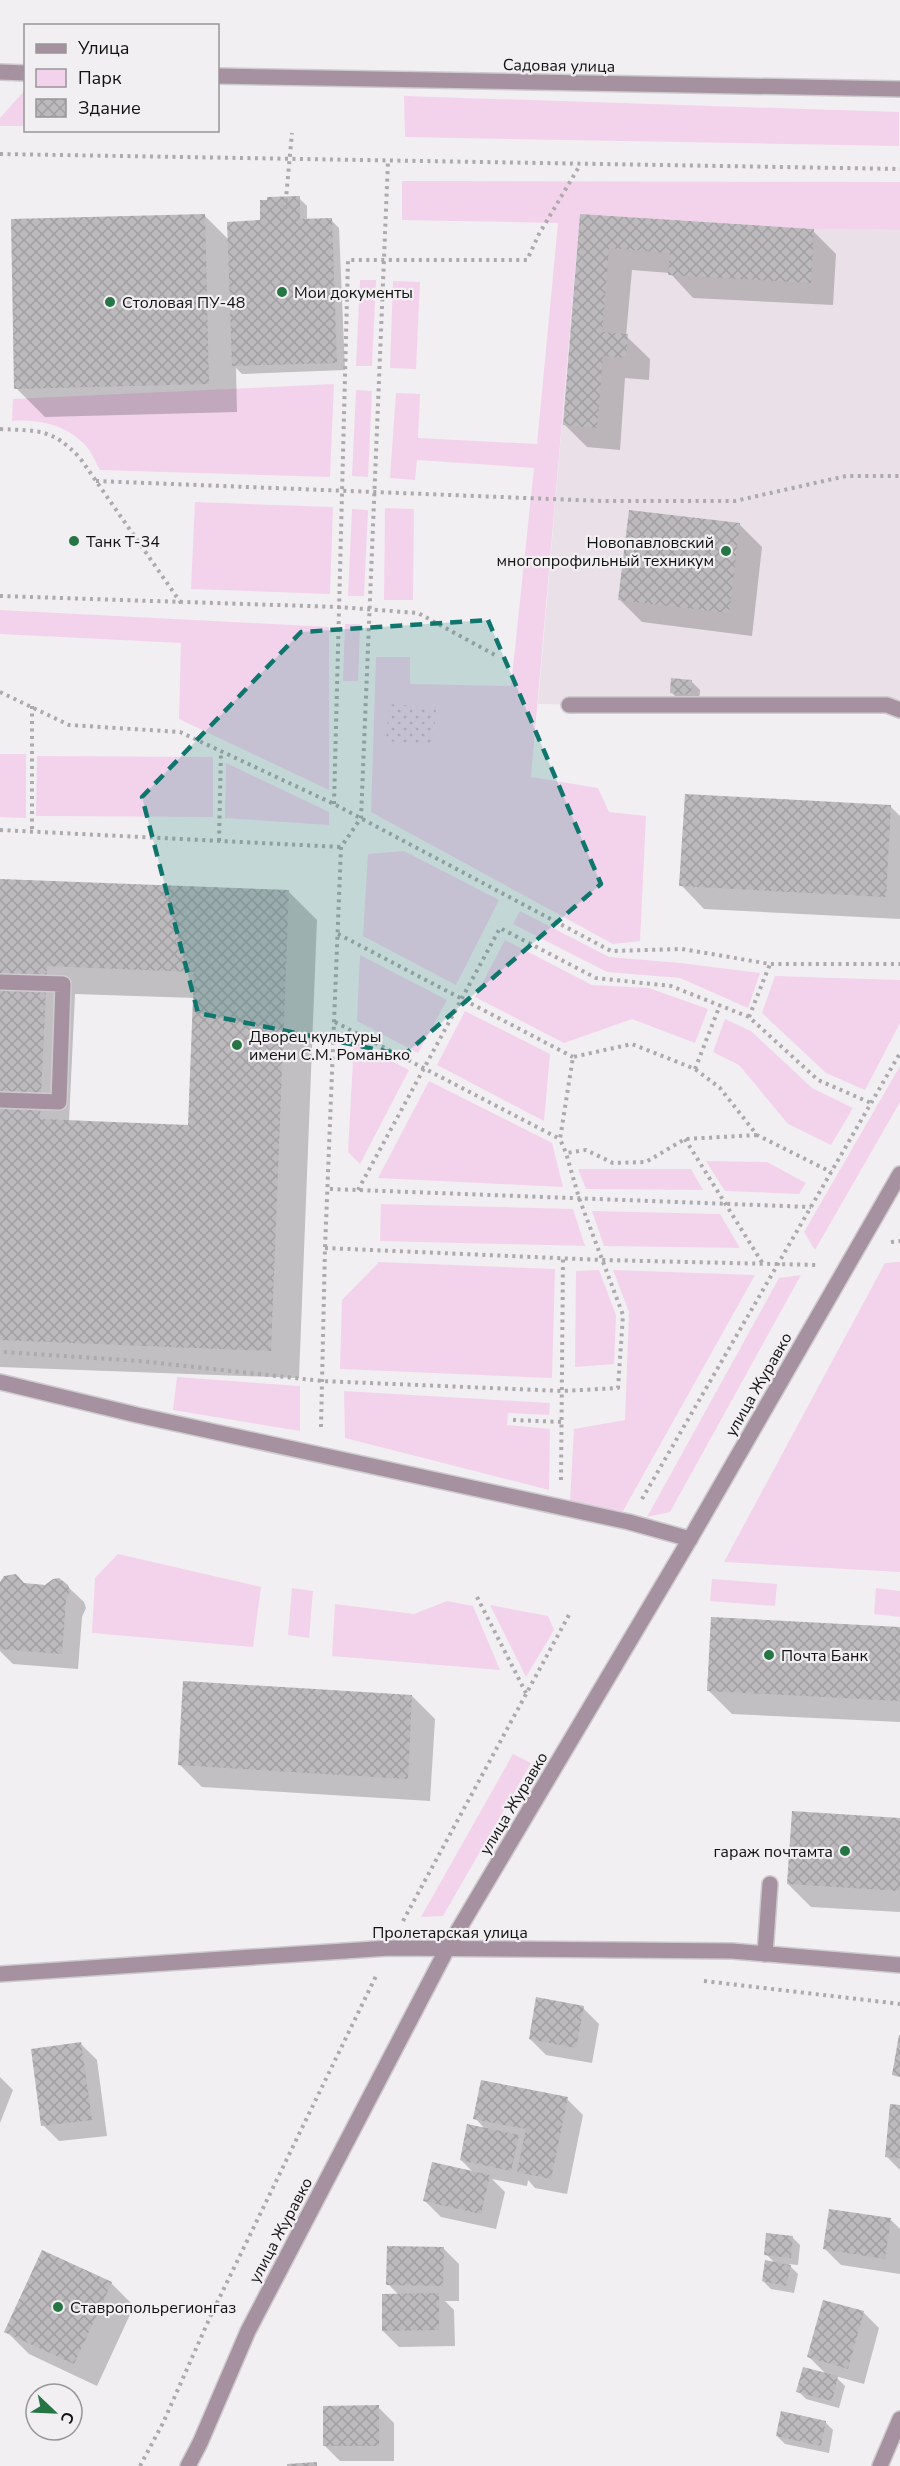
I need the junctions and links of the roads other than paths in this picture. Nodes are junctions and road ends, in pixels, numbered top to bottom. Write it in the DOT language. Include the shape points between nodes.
graph roads {
  1 [pos="0,72"];
  2 [pos="24,73"];
  3 [pos="219,76"];
  4 [pos="900,89"];
  5 [pos="569,705"];
  6 [pos="900,710"];
  7 [pos="0,982"];
  8 [pos="0,1100"];
  9 [pos="900,1174"];
  10 [pos="0,1382"];
  11 [pos="690,1539"];
  12 [pos="770,1884"];
  13 [pos="447,1949"];
  14 [pos="765,1954"];
  15 [pos="900,1965"];
  16 [pos="0,1974"];
  17 [pos="900,2419"];
  18 [pos="188,2466"];
  19 [pos="880,2466"];
  1 -- 2 [label="street"];
  3 -- 4 [label="street, Садовая улица"];
  5 -- 6 [label="street" via="887,705"];
  7 -- 8 [label="street" via="63,984 59,1102"];
  9 -- 11 [label="street, улица Журавко"];
  10 -- 11 [label="street" via="629,1522"];
  11 -- 13 [label="street, улица Журавко"];
  12 -- 14 [label="street"];
  13 -- 14 [label="street, Пролетарская улица"];
  13 -- 16 [label="street, Пролетарская улица" via="389,1948"];
  13 -- 18 [label="street, улица Журавко" via="248,2331"];
  14 -- 15 [label="street, Пролетарская улица"];
  17 -- 19 [label="street"];
}
